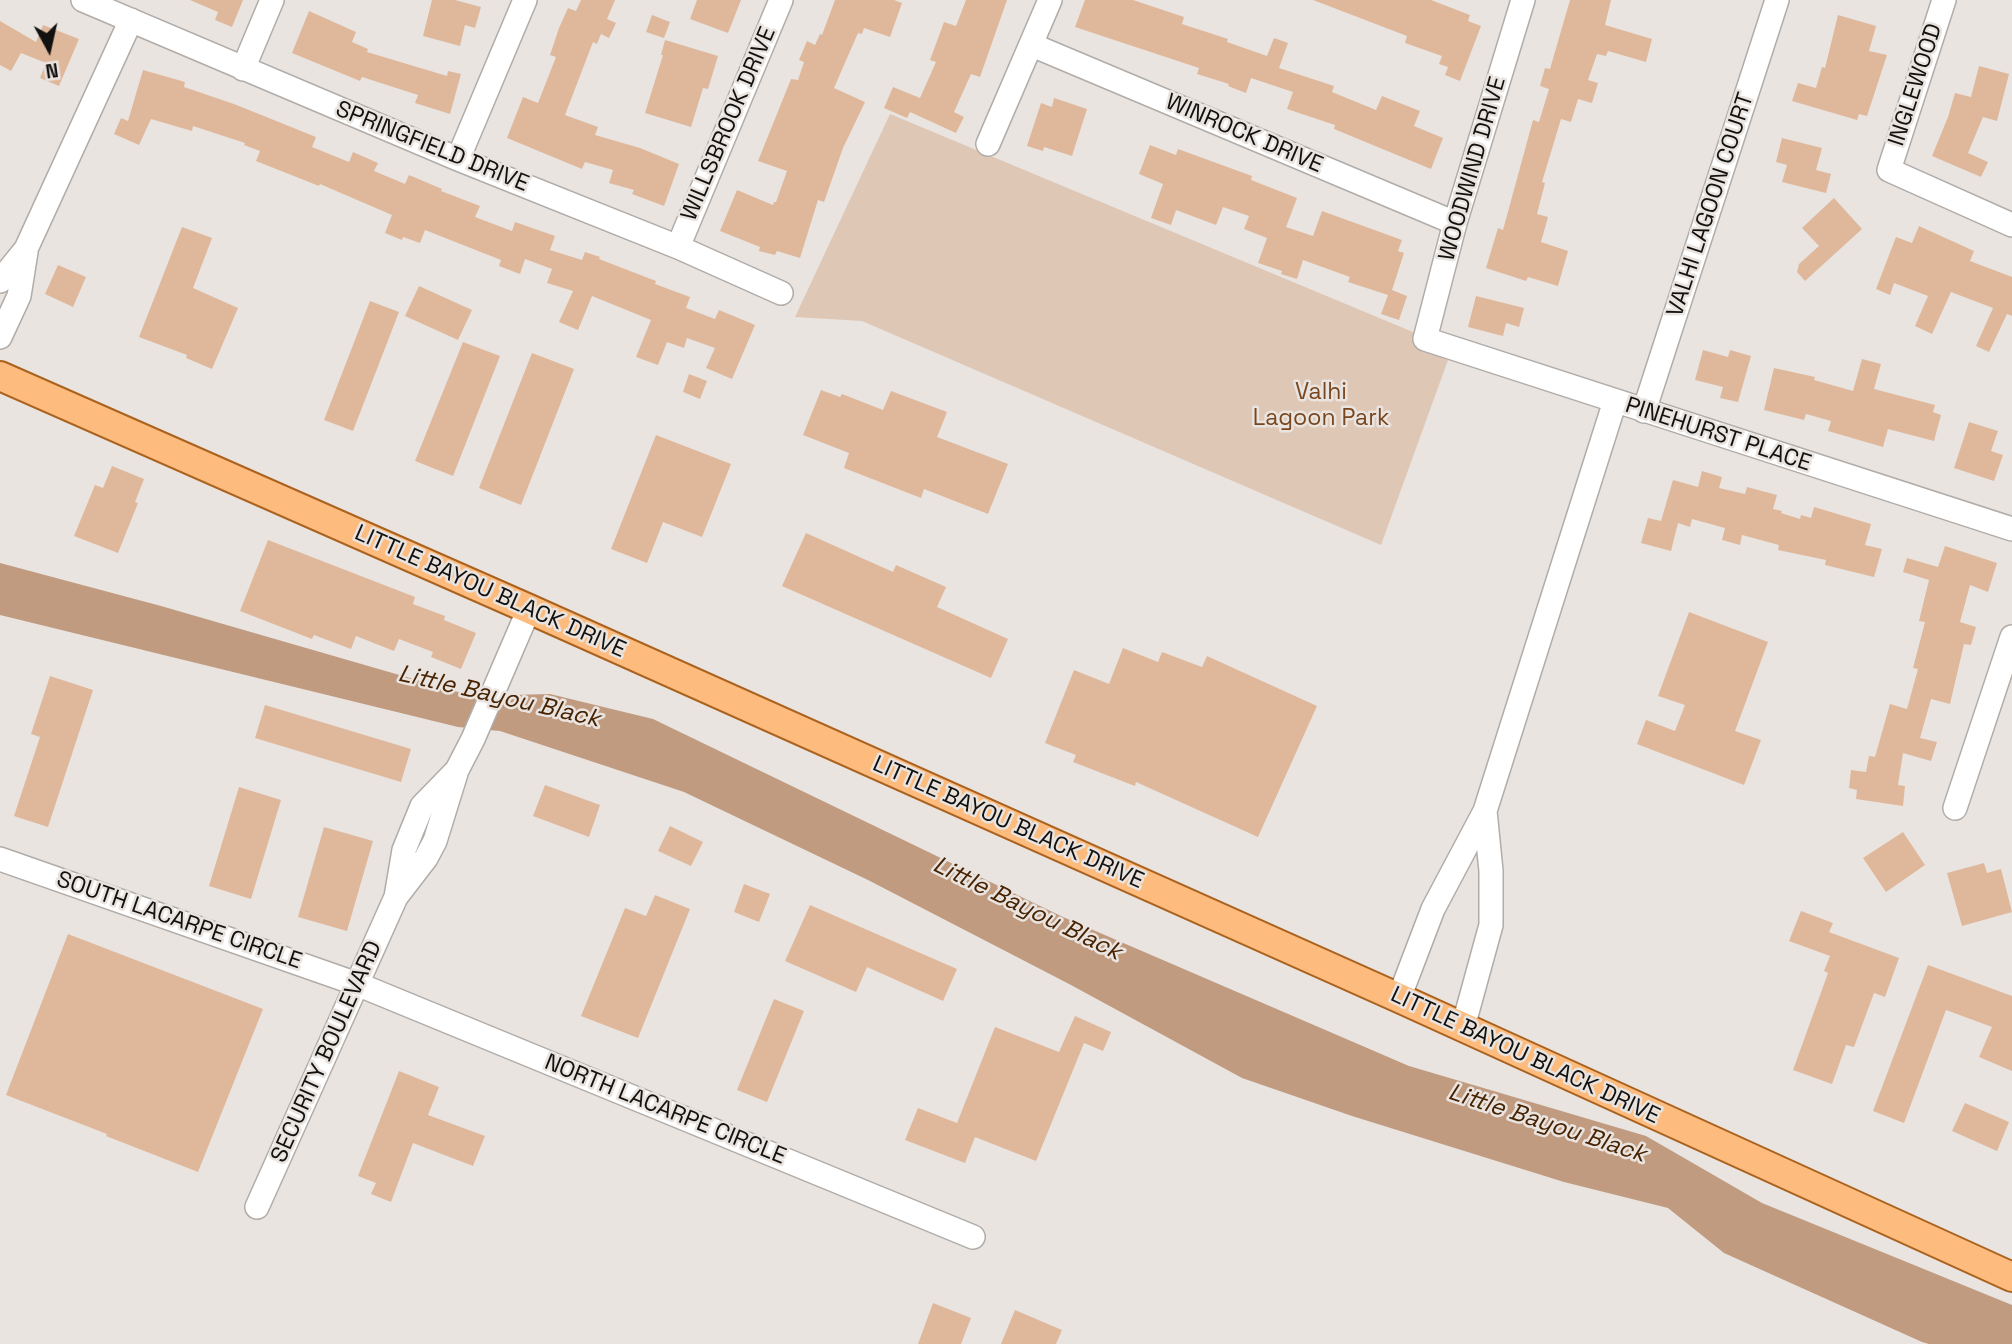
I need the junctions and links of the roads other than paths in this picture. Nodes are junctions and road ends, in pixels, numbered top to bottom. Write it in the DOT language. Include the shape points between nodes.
graph roads {
  1 [pos="83,0"];
  2 [pos="272,0"];
  3 [pos="525,0"];
  4 [pos="780,0"];
  5 [pos="1050,0"];
  6 [pos="1523,0"];
  7 [pos="1777,0"];
  8 [pos="1944,0"];
  9 [pos="131,20"];
  10 [pos="1031,44"];
  11 [pos="243,69"];
  12 [pos="988,144"];
  13 [pos="458,159"];
  14 [pos="1455,223"];
  15 [pos="2012,225"];
  16 [pos="678,247"];
  17 [pos="26,248"];
  18 [pos="0,281"];
  19 [pos="780,293"];
  20 [pos="0,337"];
  21 [pos="1425,339"];
  22 [pos="0,376"];
  23 [pos="1615,401"];
  24 [pos="1644,411"];
  25 [pos="2012,529"];
  26 [pos="529,608"];
  27 [pos="2012,637"];
  28 [pos="1955,807"];
  29 [pos="1485,811"];
  30 [pos="0,859"];
  31 [pos="357,984"];
  32 [pos="1399,998"];
  33 [pos="1463,1027"];
  34 [pos="257,1207"];
  35 [pos="973,1237"];
  36 [pos="2012,1277"];
  1 -- 9 [label="street, SPRINGFIELD DRIVE"];
  2 -- 11 [label="street"];
  3 -- 13 [label="street"];
  4 -- 16 [label="street, WILLSBROOK DRIVE"];
  5 -- 10 [label="street"];
  6 -- 14 [label="street, WOODWIND DRIVE"];
  7 -- 24 [label="street, VALHI LAGOON COURT"];
  8 -- 15 [label="street, INGLEWOOD" via="1889,170"];
  9 -- 11 [label="street, SPRINGFIELD DRIVE"];
  9 -- 17 [label="street"];
  10 -- 12 [label="street"];
  10 -- 14 [label="street, WINROCK DRIVE"];
  11 -- 13 [label="street, SPRINGFIELD DRIVE"];
  13 -- 16 [label="street, SPRINGFIELD DRIVE"];
  14 -- 21 [label="street, WOODWIND DRIVE"];
  16 -- 19 [label="street, SPRINGFIELD DRIVE"];
  17 -- 18 [label="street"];
  17 -- 20 [label="street" via="19,296"];
  21 -- 23 [label="street, PINEHURST PLACE"];
  22 -- 26 [label="main road, LITTLE BAYOU BLACK DRIVE"];
  23 -- 24 [label="street, PINEHURST PLACE"];
  23 -- 29 [label="street"];
  24 -- 25 [label="street, PINEHURST PLACE"];
  26 -- 31 [label="street, SECURITY BOULEVARD" via="457,771 422,807 404,850 396,897"];
  26 -- 32 [label="main road, LITTLE BAYOU BLACK DRIVE"];
  27 -- 28 [label="street"];
  29 -- 32 [label="street" via="1433,909"];
  29 -- 33 [label="street" via="1491,925"];
  30 -- 31 [label="street, SOUTH LACARPE CIRCLE"];
  31 -- 34 [label="street, SECURITY BOULEVARD"];
  31 -- 35 [label="street, NORTH LACARPE CIRCLE"];
  32 -- 33 [label="main road, LITTLE BAYOU BLACK DRIVE"];
  33 -- 36 [label="main road, LITTLE BAYOU BLACK DRIVE"];
}
